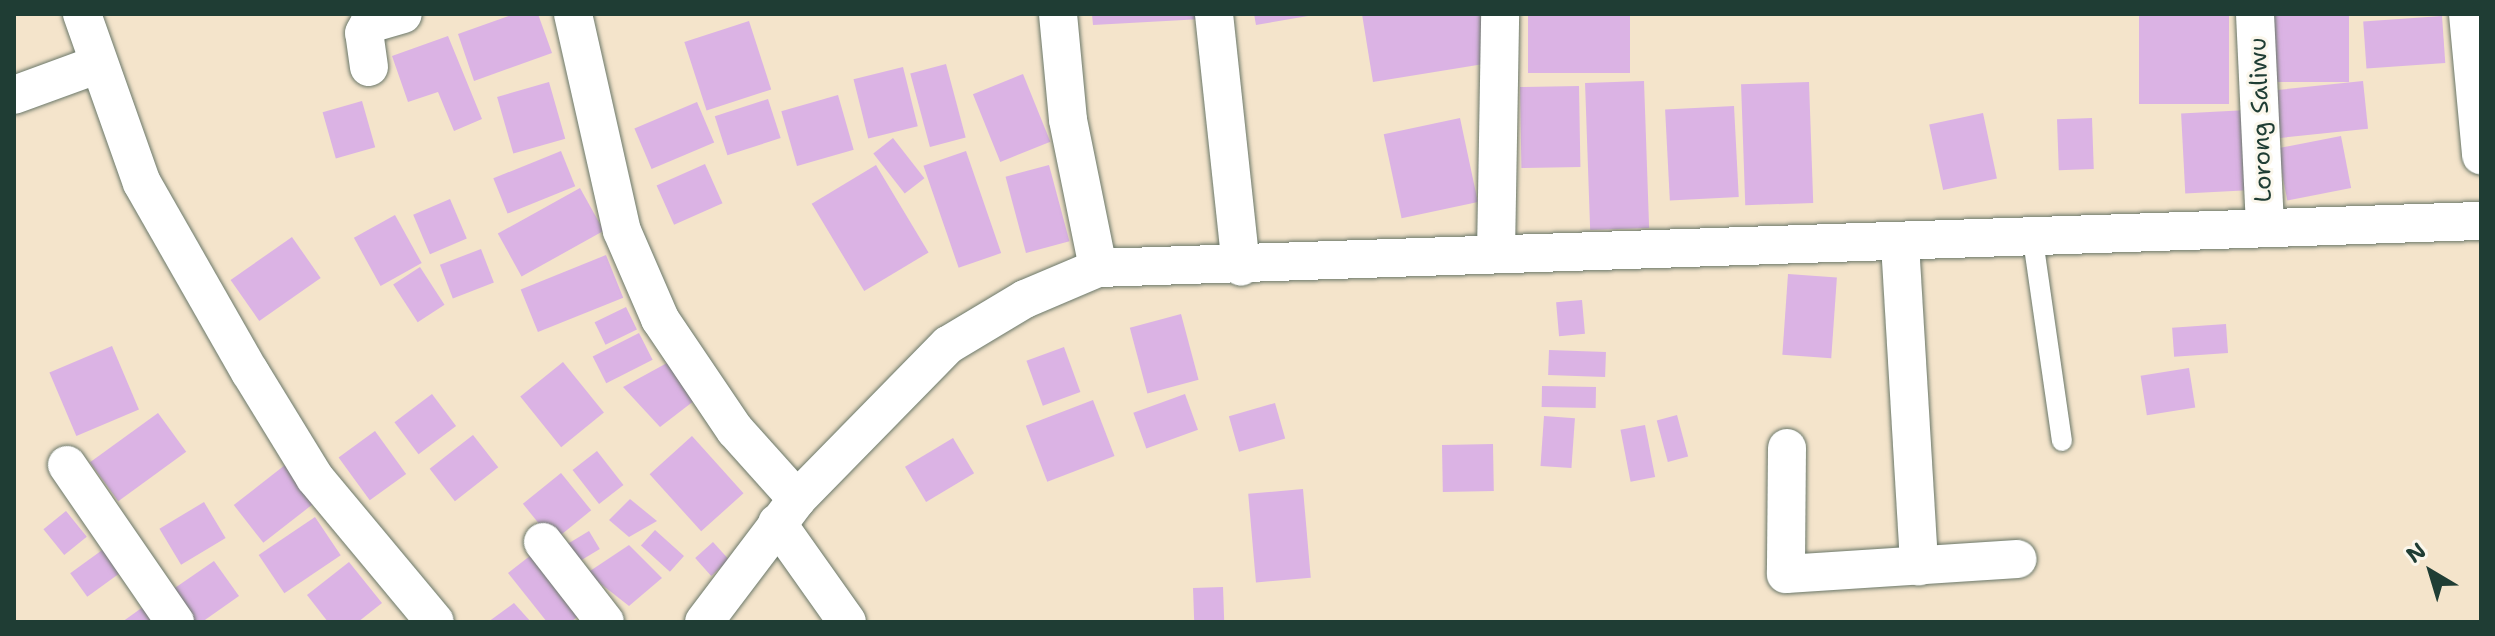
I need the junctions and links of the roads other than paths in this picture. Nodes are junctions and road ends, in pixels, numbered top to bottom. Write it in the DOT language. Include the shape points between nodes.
graph roads {
  1 [pos="82,14"];
  2 [pos="403,14"];
  3 [pos="573,14"];
  4 [pos="1058,14"];
  5 [pos="1214,14"];
  6 [pos="1500,14"];
  7 [pos="2255,14"];
  8 [pos="2468,14"];
  9 [pos="96,65"];
  10 [pos="369,67"];
  11 [pos="14,95"];
  12 [pos="2481,155"];
  13 [pos="2481,221"];
  14 [pos="2265,227"];
  15 [pos="2033,240"];
  16 [pos="1900,243"];
  17 [pos="1496,253"];
  18 [pos="1241,267"];
  19 [pos="1098,268"];
  20 [pos="2062,441"];
  21 [pos="1787,448"];
  22 [pos="67,465"];
  23 [pos="787,511"];
  24 [pos="543,542"];
  25 [pos="2018,559"];
  26 [pos="1919,566"];
  27 [pos="175,622"];
  28 [pos="435,622"];
  29 [pos="605,622"];
  30 [pos="704,622"];
  31 [pos="847,622"];
  1 -- 9 [label="street"];
  2 -- 10 [label="street" via="369,24 364,33"];
  3 -- 23 [label="street" via="622,231 660,319"];
  4 -- 19 [label="street" via="1068,120"];
  5 -- 18 [label="street"];
  6 -- 17 [label="street"];
  7 -- 14 [label="street, Lorong Saliwu"];
  8 -- 12 [label="street"];
  9 -- 11 [label="street"];
  9 -- 28 [label="street" via="142,183 287,435 315,478"];
  13 -- 14 [label="street"];
  14 -- 15 [label="street"];
  15 -- 16 [label="street"];
  15 -- 20 [label="lane"];
  16 -- 17 [label="street"];
  16 -- 26 [label="street"];
  17 -- 18 [label="street"];
  18 -- 19 [label="street"];
  19 -- 23 [label="street" via="1025,299 948,345"];
  21 -- 26 [label="street" via="1786,574"];
  22 -- 27 [label="street"];
  23 -- 30 [label="street"];
  23 -- 31 [label="street"];
  24 -- 29 [label="street"];
  25 -- 26 [label="street"];
}
